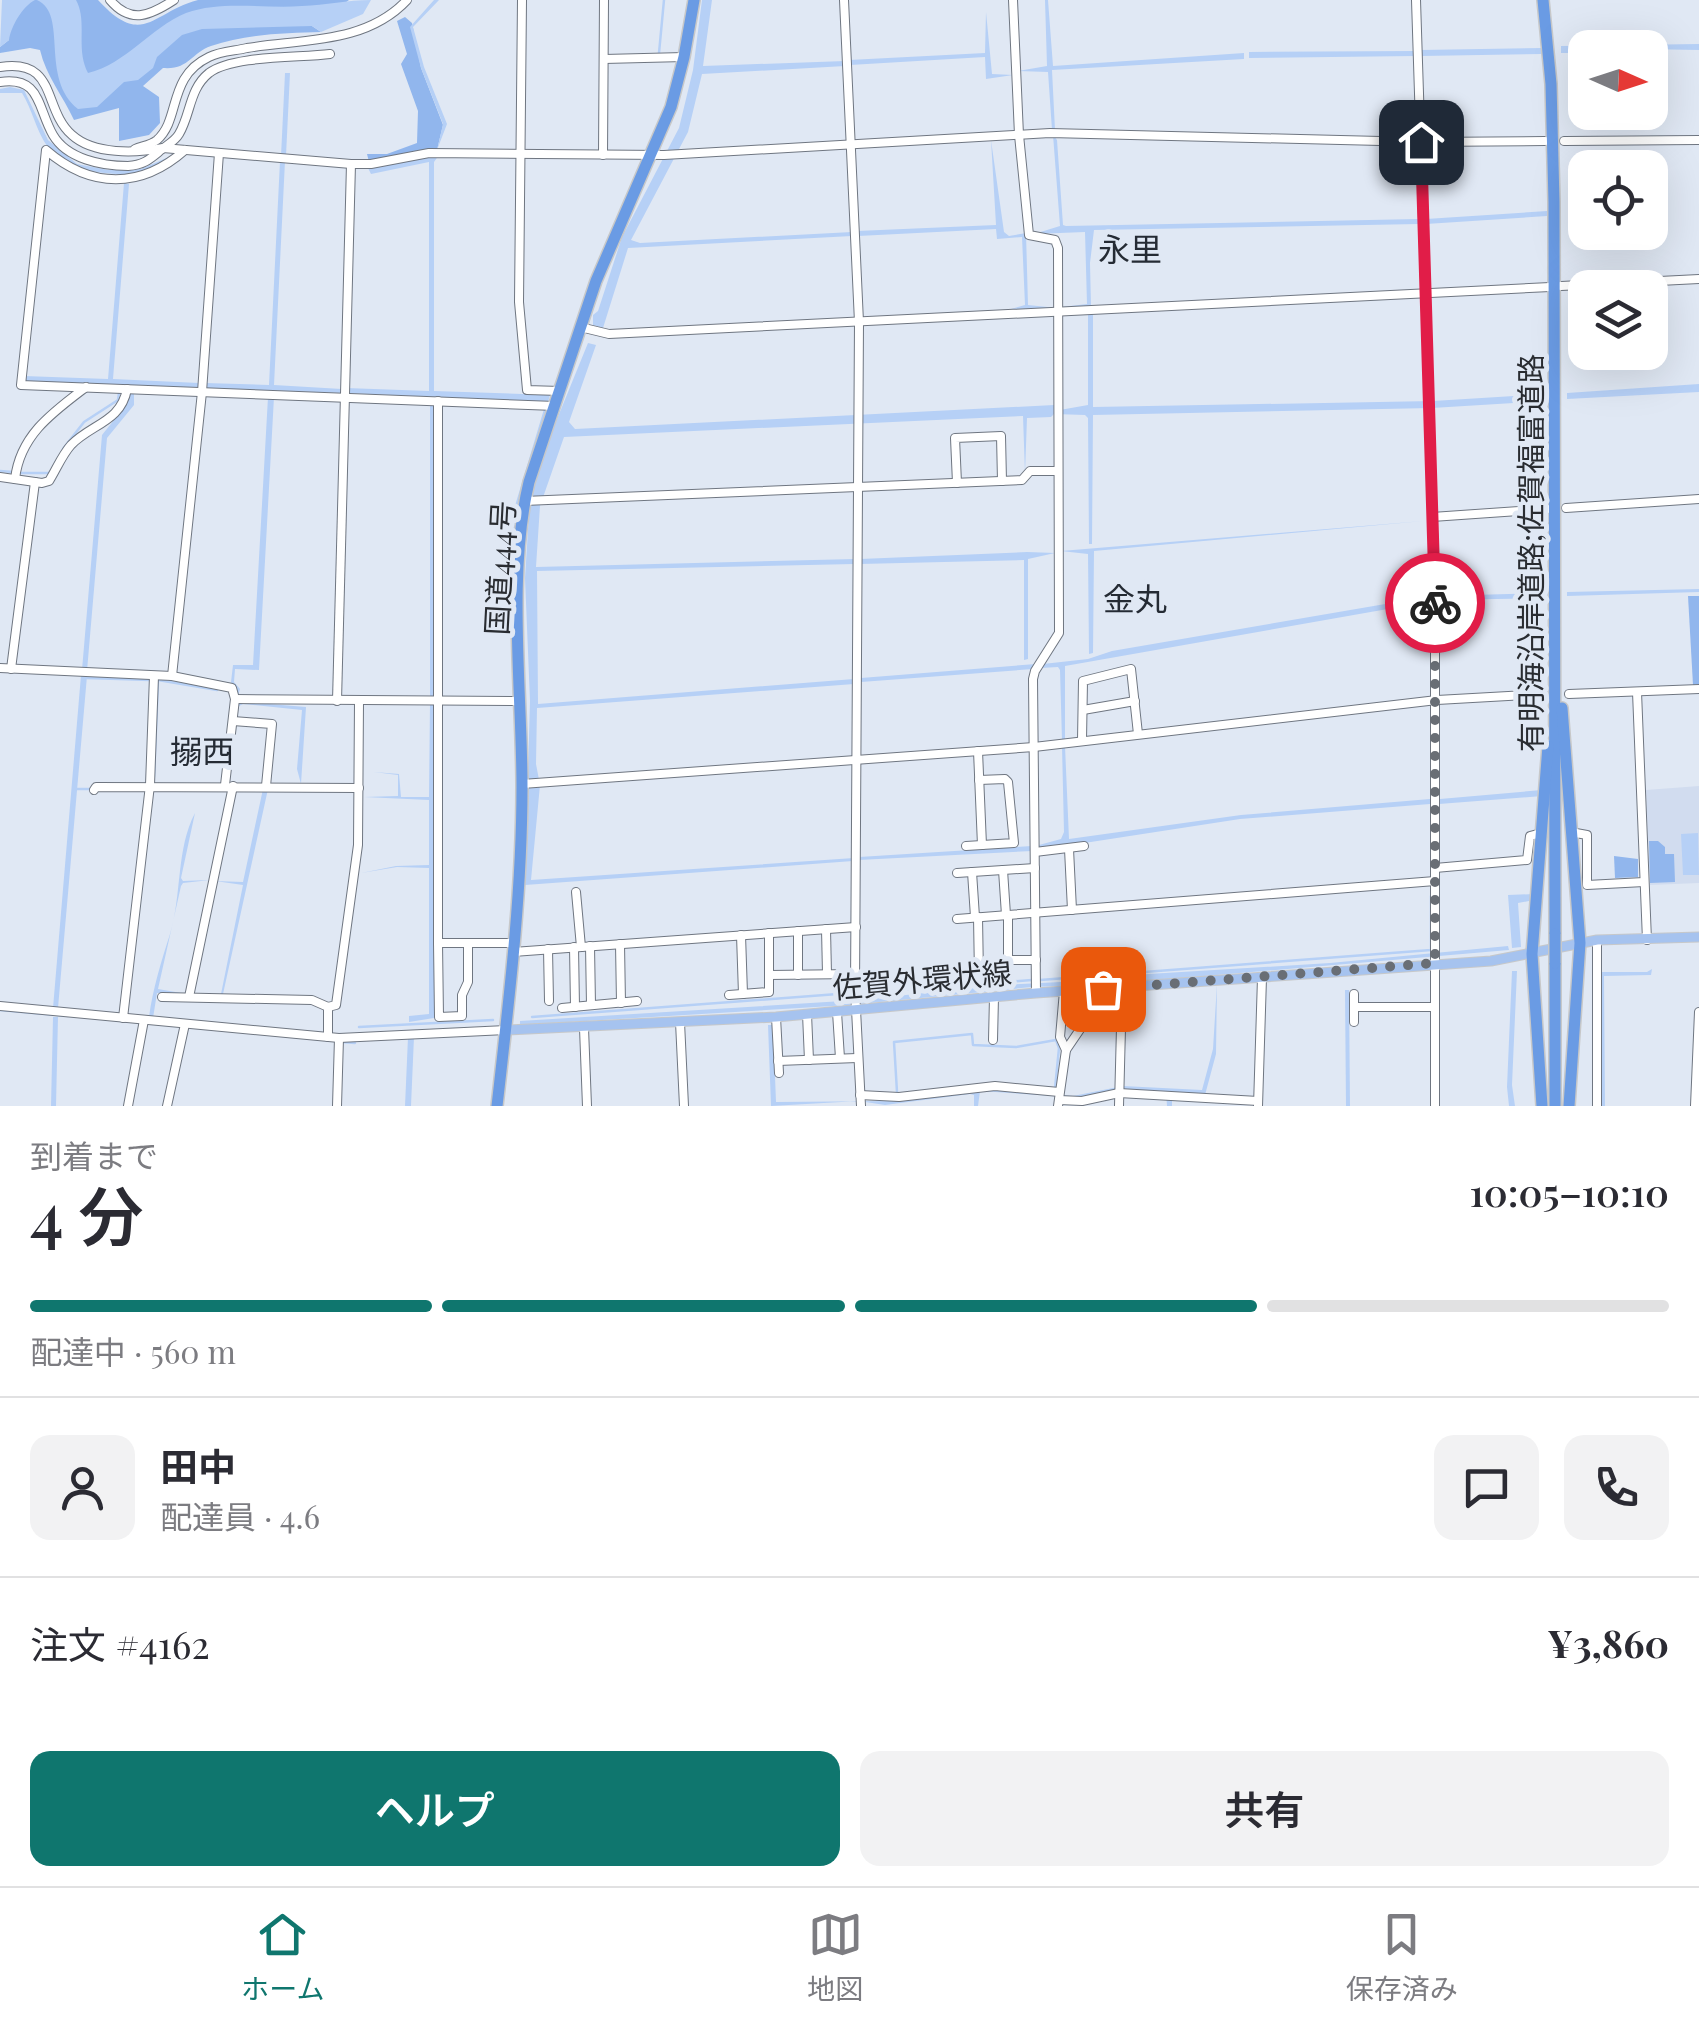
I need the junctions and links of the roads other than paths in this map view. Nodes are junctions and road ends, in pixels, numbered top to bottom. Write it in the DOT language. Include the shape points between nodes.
graph roads {
  1 [pos="110,0"];
  2 [pos="174,0"];
  3 [pos="408,0"];
  4 [pos="522,0"];
  5 [pos="604,0"];
  6 [pos="694,0"];
  7 [pos="844,0"];
  8 [pos="1012,0"];
  9 [pos="1416,0"];
  10 [pos="1544,0"];
  11 [pos="330,54"];
  12 [pos="684,57"];
  13 [pos="604,59"];
  14 [pos="0,67"];
  15 [pos="0,82"];
  16 [pos="1020,135"];
  17 [pos="1699,140"];
  18 [pos="1546,141"];
  19 [pos="1564,141"];
  20 [pos="1421,142"];
  21 [pos="851,145"];
  22 [pos="163,148"];
  23 [pos="131,150"];
  24 [pos="185,150"];
  25 [pos="219,153"];
  26 [pos="520,154"];
  27 [pos="603,155"];
  28 [pos="650,156"];
  29 [pos="351,164"];
  30 [pos="1699,279"];
  31 [pos="1550,286"];
  32 [pos="1561,286"];
  33 [pos="1426,293"];
  34 [pos="1059,312"];
  35 [pos="860,322"];
  36 [pos="580,328"];
  37 [pos="86,387"];
  38 [pos="127,389"];
  39 [pos="560,391"];
  40 [pos="202,392"];
  41 [pos="344,398"];
  42 [pos="438,402"];
  43 [pos="555,406"];
  44 [pos="1058,472"];
  45 [pos="0,477"];
  46 [pos="15,479"];
  47 [pos="1002,481"];
  48 [pos="35,482"];
  49 [pos="957,483"];
  50 [pos="859,487"];
  51 [pos="1699,499"];
  52 [pos="527,502"];
  53 [pos="1566,508"];
  54 [pos="1547,509"];
  55 [pos="1432,517"];
  56 [pos="1556,604"];
  57 [pos="0,668"];
  58 [pos="12,668"];
  59 [pos="1556,673"];
  60 [pos="154,676"];
  61 [pos="172,676"];
  62 [pos="1699,689"];
  63 [pos="1637,692"];
  64 [pos="1544,694"];
  65 [pos="1569,694"];
  66 [pos="235,698"];
  67 [pos="1135,700"];
  68 [pos="1436,700"];
  69 [pos="337,701"];
  70 [pos="438,701"];
  71 [pos="521,701"];
  72 [pos="359,702"];
  73 [pos="1083,710"];
  74 [pos="233,721"];
  75 [pos="1138,734"];
  76 [pos="1082,740"];
  77 [pos="1034,747"];
  78 [pos="978,751"];
  79 [pos="857,760"];
  80 [pos="978,780"];
  81 [pos="530,783"];
  82 [pos="150,785"];
  83 [pos="229,785"];
  84 [pos="266,786"];
  85 [pos="95,788"];
  86 [pos="360,788"];
  87 [pos="1035,809"];
  88 [pos="1012,811"];
  89 [pos="1541,833"];
  90 [pos="1576,834"];
  91 [pos="982,845"];
  92 [pos="966,846"];
  93 [pos="1084,846"];
  94 [pos="1069,849"];
  95 [pos="1036,852"];
  96 [pos="1036,868"];
  97 [pos="1435,868"];
  98 [pos="1003,870"];
  99 [pos="972,872"];
  100 [pos="957,873"];
  101 [pos="1435,880"];
  102 [pos="1644,882"];
  103 [pos="576,892"];
  104 [pos="1072,910"];
  105 [pos="1036,913"];
  106 [pos="1007,915"];
  107 [pos="977,917"];
  108 [pos="957,919"];
  109 [pos="856,927"];
  110 [pos="826,929"];
  111 [pos="798,931"];
  112 [pos="769,933"];
  113 [pos="742,935"];
  114 [pos="1699,937"];
  115 [pos="1596,940"];
  116 [pos="1646,940"];
  117 [pos="438,943"];
  118 [pos="468,943"];
  119 [pos="1580,943"];
  120 [pos="620,944"];
  121 [pos="582,947"];
  122 [pos="514,948"];
  123 [pos="548,949"];
  124 [pos="1532,954"];
  125 [pos="1435,958"];
  126 [pos="1036,960"];
  127 [pos="798,974"];
  128 [pos="827,974"];
  129 [pos="855,974"];
  130 [pos="769,975"];
  131 [pos="990,975"];
  132 [pos="979,976"];
  133 [pos="964,978"];
  134 [pos="1262,978"];
  135 [pos="1036,988"];
  136 [pos="1122,988"];
  137 [pos="1103,989"];
  138 [pos="1064,991"];
  139 [pos="742,994"];
  140 [pos="1354,994"];
  141 [pos="729,995"];
  142 [pos="162,996"];
  143 [pos="994,997"];
  144 [pos="190,998"];
  145 [pos="549,1000"];
  146 [pos="636,1002"];
  147 [pos="621,1003"];
  148 [pos="590,1005"];
  149 [pos="0,1006"];
  150 [pos="855,1006"];
  151 [pos="328,1007"];
  152 [pos="575,1007"];
  153 [pos="1354,1007"];
  154 [pos="1435,1007"];
  155 [pos="562,1008"];
  156 [pos="837,1012"];
  157 [pos="1699,1012"];
  158 [pos="807,1014"];
  159 [pos="776,1017"];
  160 [pos="122,1018"];
  161 [pos="144,1020"];
  162 [pos="680,1022"];
  163 [pos="1354,1022"];
  164 [pos="184,1024"];
  165 [pos="584,1028"];
  166 [pos="506,1030"];
  167 [pos="328,1037"];
  168 [pos="339,1038"];
  169 [pos="993,1040"];
  170 [pos="1066,1050"];
  171 [pos="1698,1057"];
  172 [pos="840,1058"];
  173 [pos="857,1058"];
  174 [pos="809,1060"];
  175 [pos="778,1061"];
  176 [pos="779,1073"];
  177 [pos="1120,1090"];
  178 [pos="1057,1096"];
  179 [pos="860,1100"];
  180 [pos="1258,1104"];
  181 [pos="128,1106"];
  182 [pos="167,1106"];
  183 [pos="337,1106"];
  184 [pos="497,1106"];
  185 [pos="587,1106"];
  186 [pos="684,1106"];
  187 [pos="1119,1106"];
  188 [pos="1435,1106"];
  189 [pos="1542,1106"];
  190 [pos="1555,1106"];
  191 [pos="1569,1106"];
  192 [pos="1597,1106"];
  193 [pos="1695,1106"];
  1 -- 2 [label="street" via="138,17"];
  3 -- 23 [label="street" via="388,18 334,39 203,60 183,79 164,130"];
  4 -- 26 [label="street"];
  5 -- 13 [label="street"];
  6 -- 12 [label="highway, 国道444号"];
  7 -- 21 [label="street"];
  8 -- 16 [label="street"];
  9 -- 20 [label="street"];
  10 -- 56 [label="highway, 有明海沿岸道路;佐賀福富道路" via="1553,149"];
  11 -- 22 [label="street" via="220,67 194,90 178,134"];
  12 -- 13 [label="street"];
  12 -- 28 [label="highway, 国道444号"];
  13 -- 27 [label="street"];
  14 -- 23 [label="street" via="34,71 73,137 99,148"];
  15 -- 22 [label="street" via="28,84 53,136 79,157 131,166"];
  16 -- 20 [label="street"];
  16 -- 21 [label="street"];
  16 -- 34 [label="street" via="1030,235 1058,244"];
  17 -- 19 [label="street"];
  18 -- 20 [label="street"];
  20 -- 33 [label="street"];
  21 -- 28 [label="street"];
  21 -- 35 [label="street"];
  22 -- 23 [label="street"];
  22 -- 24 [label="street"];
  24 -- 25 [label="street"];
  24 -- 37 [label="street" via="164,169 131,181 73,169 44,153 20,382"];
  25 -- 29 [label="street"];
  25 -- 40 [label="street"];
  26 -- 27 [label="street"];
  26 -- 29 [label="street" via="429,153"];
  26 -- 39 [label="street" via="519,302 527,390"];
  27 -- 28 [label="street"];
  28 -- 36 [label="highway, 国道444号"];
  29 -- 41 [label="street"];
  30 -- 32 [label="street"];
  31 -- 33 [label="street"];
  33 -- 34 [label="street"];
  33 -- 55 [label="street"];
  34 -- 35 [label="street"];
  34 -- 44 [label="street"];
  35 -- 36 [label="street" via="608,334"];
  35 -- 50 [label="street"];
  36 -- 39 [label="highway, 国道444号"];
  37 -- 38 [label="street"];
  37 -- 46 [label="street" via="39,424"];
  38 -- 40 [label="street"];
  38 -- 48 [label="street" via="115,414 70,446 49,480"];
  39 -- 43 [label="highway, 国道444号"];
  40 -- 41 [label="street"];
  40 -- 61 [label="street"];
  41 -- 42 [label="street"];
  41 -- 69 [label="street"];
  42 -- 43 [label="street"];
  42 -- 70 [label="street"];
  43 -- 52 [label="highway, 国道444号"];
  44 -- 47 [label="street" via="1030,471 1022,480"];
  44 -- 77 [label="street" via="1058,633 1035,670"];
  45 -- 46 [label="street"];
  46 -- 48 [label="street"];
  47 -- 49 [label="street"];
  47 -- 49 [label="street" via="1001,436 970,437 955,438"];
  48 -- 58 [label="street"];
  49 -- 50 [label="street"];
  50 -- 52 [label="street"];
  50 -- 79 [label="street"];
  51 -- 53 [label="street"];
  52 -- 71 [label="highway, 国道444号" via="519,544"];
  54 -- 55 [label="street"];
  55 -- 68 [label="street"];
  56 -- 59 [label="highway, 有明海沿岸道路;佐賀福富道路"];
  56 -- 119 [label="highway"];
  57 -- 58 [label="street"];
  58 -- 60 [label="street"];
  59 -- 124 [label="highway"];
  59 -- 190 [label="highway, 有明海沿岸道路;佐賀福富道路, bridge"];
  60 -- 61 [label="street"];
  60 -- 82 [label="street"];
  61 -- 66 [label="street" via="232,688"];
  62 -- 63 [label="street"];
  63 -- 65 [label="street"];
  63 -- 102 [label="street"];
  64 -- 68 [label="street"];
  66 -- 69 [label="street"];
  66 -- 74 [label="street"];
  67 -- 73 [label="street"];
  67 -- 73 [label="street" via="1131,669 1086,678"];
  67 -- 75 [label="street"];
  68 -- 75 [label="street"];
  68 -- 97 [label="street"];
  69 -- 72 [label="street"];
  70 -- 71 [label="street"];
  70 -- 72 [label="street"];
  70 -- 117 [label="street"];
  71 -- 81 [label="highway, 国道444号"];
  72 -- 86 [label="street"];
  73 -- 76 [label="street"];
  74 -- 83 [label="street"];
  74 -- 84 [label="street" via="272,724"];
  75 -- 76 [label="street"];
  76 -- 77 [label="street"];
  77 -- 78 [label="street"];
  77 -- 87 [label="street"];
  78 -- 79 [label="street"];
  78 -- 80 [label="street"];
  79 -- 81 [label="street"];
  79 -- 109 [label="street"];
  80 -- 88 [label="street" via="1008,782"];
  80 -- 91 [label="street"];
  81 -- 122 [label="highway, 国道444号"];
  82 -- 83 [label="street"];
  82 -- 85 [label="street"];
  82 -- 160 [label="street"];
  83 -- 84 [label="street"];
  83 -- 144 [label="street"];
  84 -- 86 [label="street"];
  86 -- 151 [label="street" via="355,878 336,1005"];
  87 -- 88 [label="street"];
  87 -- 95 [label="street"];
  88 -- 91 [label="street" via="1014,843"];
  89 -- 97 [label="street" via="1530,836 1527,860"];
  90 -- 102 [label="street" via="1587,835 1586,885"];
  91 -- 92 [label="street"];
  93 -- 94 [label="street"];
  94 -- 95 [label="street"];
  94 -- 104 [label="street"];
  95 -- 96 [label="street"];
  96 -- 98 [label="street"];
  96 -- 105 [label="street"];
  97 -- 101 [label="street"];
  98 -- 99 [label="street"];
  98 -- 106 [label="street"];
  99 -- 100 [label="street"];
  99 -- 107 [label="street"];
  101 -- 104 [label="street"];
  101 -- 125 [label="street"];
  102 -- 116 [label="street"];
  103 -- 121 [label="street"];
  104 -- 105 [label="street"];
  105 -- 106 [label="street"];
  105 -- 126 [label="street"];
  106 -- 107 [label="street"];
  106 -- 126 [label="street" via="1008,960"];
  107 -- 108 [label="street"];
  107 -- 132 [label="street"];
  109 -- 110 [label="street"];
  109 -- 129 [label="street"];
  110 -- 111 [label="street"];
  110 -- 128 [label="street"];
  111 -- 112 [label="street"];
  111 -- 127 [label="street"];
  112 -- 113 [label="street"];
  112 -- 130 [label="street"];
  113 -- 120 [label="street"];
  113 -- 139 [label="street"];
  114 -- 116 [label="main road, 佐賀外環状線"];
  115 -- 116 [label="main road, 佐賀外環状線"];
  115 -- 119 [label="main road, 佐賀外環状線"];
  115 -- 192 [label="street"];
  117 -- 118 [label="street"];
  117 -- 118 [label="street" via="439,1016 462,1016"];
  118 -- 122 [label="street"];
  119 -- 124 [label="main road, 佐賀外環状線"];
  119 -- 191 [label="highway"];
  120 -- 121 [label="street"];
  120 -- 147 [label="street"];
  121 -- 123 [label="street"];
  121 -- 148 [label="street"];
  121 -- 152 [label="street"];
  122 -- 123 [label="street"];
  122 -- 166 [label="highway, 国道444号"];
  123 -- 145 [label="street"];
  124 -- 125 [label="main road, 佐賀外環状線" via="1491,961"];
  124 -- 189 [label="highway"];
  125 -- 134 [label="main road, 佐賀外環状線"];
  125 -- 154 [label="street"];
  126 -- 135 [label="street"];
  127 -- 128 [label="street"];
  127 -- 130 [label="street"];
  128 -- 129 [label="street"];
  129 -- 150 [label="street"];
  130 -- 139 [label="street" via="769,992"];
  131 -- 132 [label="street"];
  132 -- 133 [label="street"];
  134 -- 136 [label="main road, 佐賀外環状線"];
  134 -- 180 [label="street"];
  135 -- 138 [label="main road, 佐賀外環状線"];
  135 -- 143 [label="main road, 佐賀外環状線"];
  136 -- 137 [label="main road, 佐賀外環状線"];
  136 -- 177 [label="street"];
  137 -- 138 [label="main road, 佐賀外環状線"];
  137 -- 170 [label="street"];
  138 -- 170 [label="street" via="1060,1037"];
  139 -- 141 [label="street"];
  140 -- 153 [label="street"];
  142 -- 144 [label="street"];
  143 -- 150 [label="main road, 佐賀外環状線"];
  143 -- 169 [label="street"];
  144 -- 151 [label="street" via="312,1000"];
  146 -- 147 [label="street"];
  147 -- 148 [label="street"];
  148 -- 152 [label="street"];
  149 -- 160 [label="street"];
  150 -- 156 [label="main road, 佐賀外環状線"];
  150 -- 173 [label="street"];
  151 -- 167 [label="street"];
  152 -- 155 [label="street"];
  153 -- 154 [label="street"];
  153 -- 163 [label="street"];
  154 -- 188 [label="street"];
  156 -- 158 [label="main road, 佐賀外環状線"];
  156 -- 172 [label="street"];
  157 -- 171 [label="street"];
  158 -- 159 [label="main road, 佐賀外環状線"];
  158 -- 174 [label="street"];
  159 -- 162 [label="main road, 佐賀外環状線"];
  159 -- 175 [label="street"];
  160 -- 161 [label="street"];
  161 -- 164 [label="street"];
  161 -- 181 [label="street"];
  162 -- 165 [label="main road, 佐賀外環状線"];
  162 -- 186 [label="street"];
  164 -- 167 [label="street"];
  164 -- 182 [label="street"];
  165 -- 166 [label="main road, 佐賀外環状線"];
  165 -- 185 [label="street"];
  166 -- 168 [label="street"];
  166 -- 184 [label="highway, 国道444号"];
  167 -- 168 [label="street"];
  168 -- 183 [label="street"];
  170 -- 178 [label="street"];
  171 -- 193 [label="street"];
  172 -- 173 [label="street"];
  172 -- 174 [label="street"];
  173 -- 179 [label="street"];
  174 -- 175 [label="street"];
  175 -- 176 [label="street"];
  177 -- 178 [label="street" via="1082,1101"];
  177 -- 180 [label="street"];
  177 -- 187 [label="street"];
  178 -- 179 [label="street" via="980,1086"];
}
